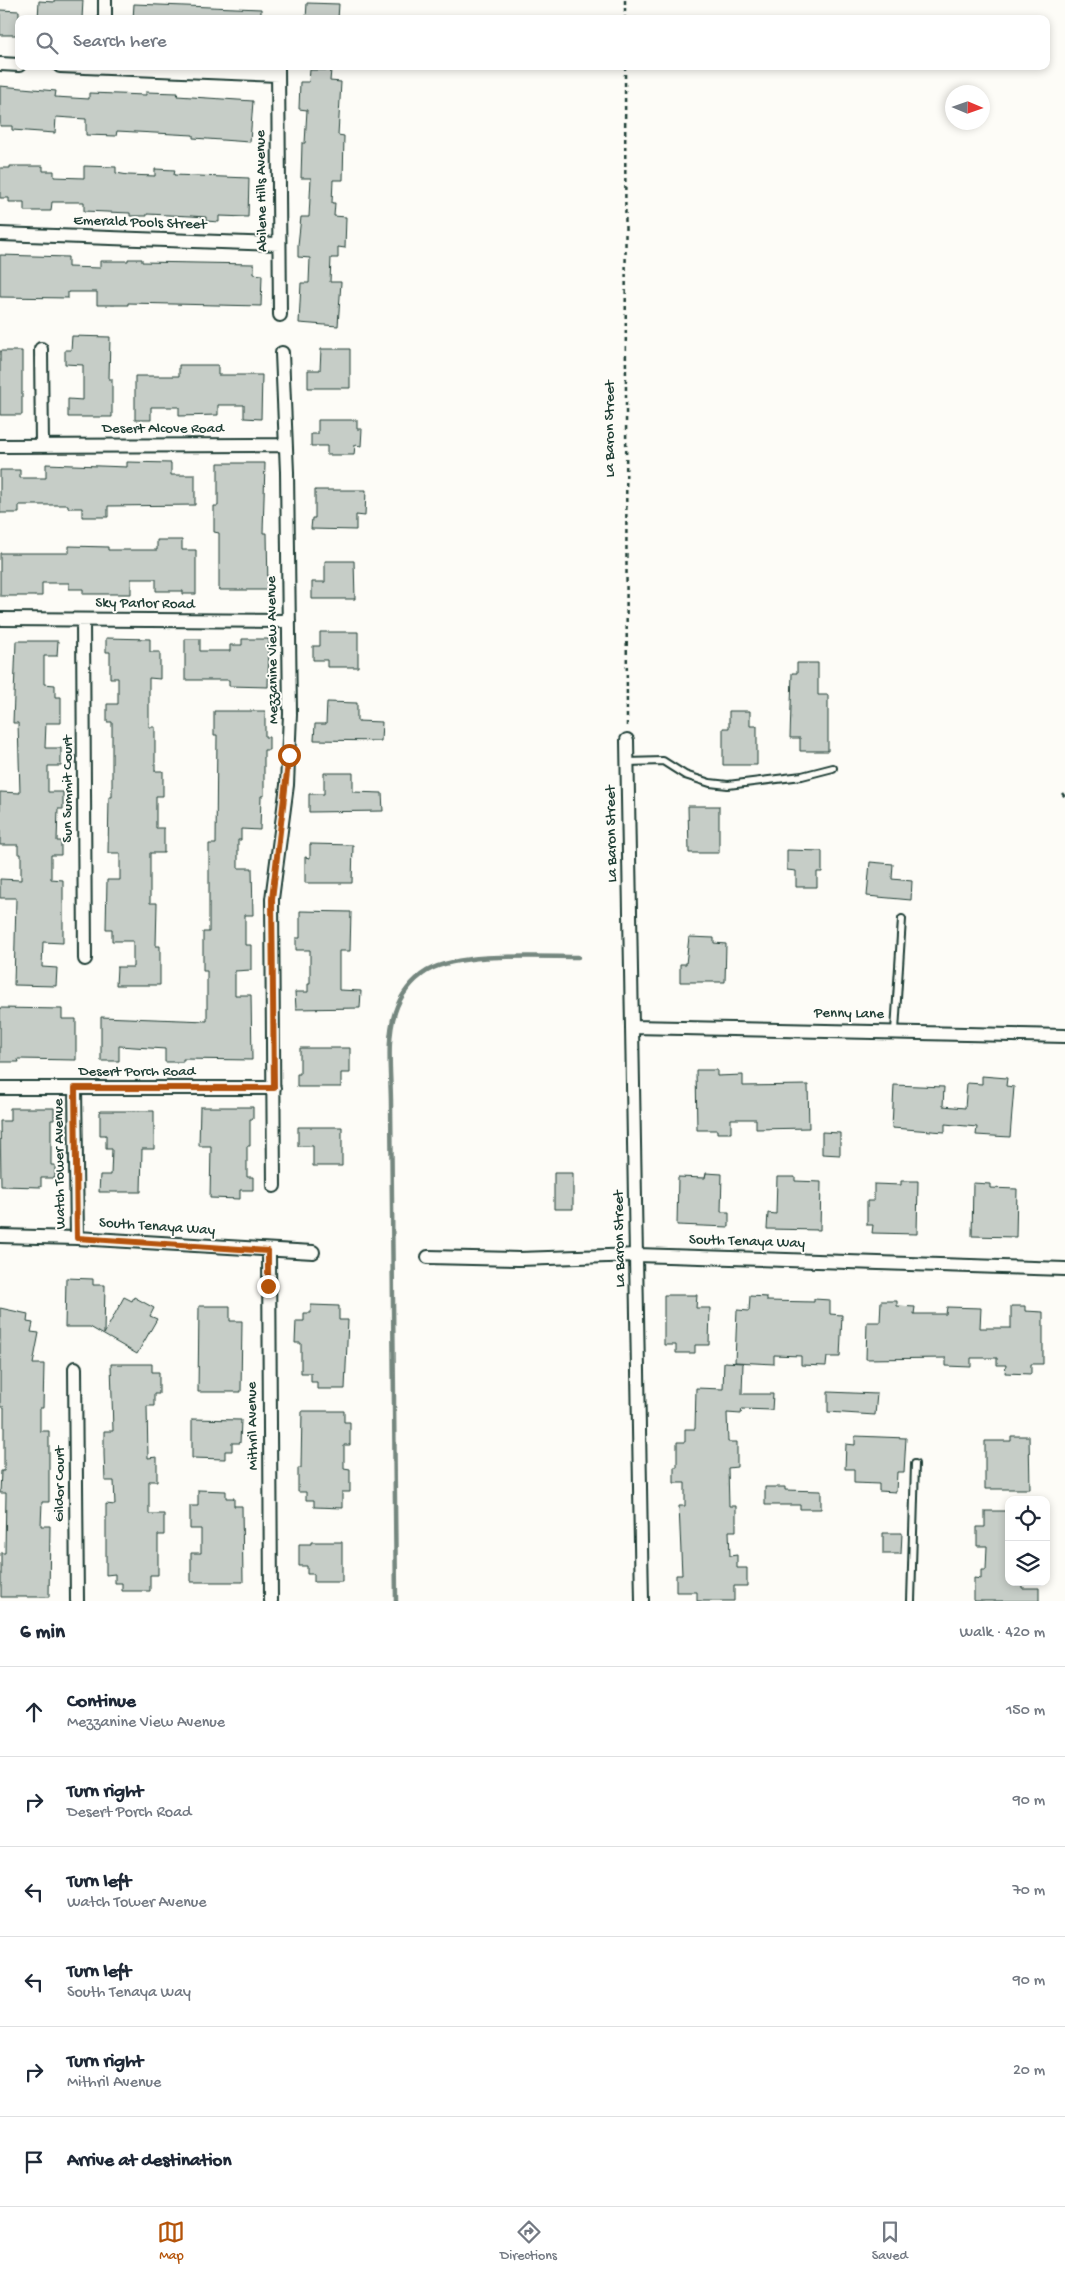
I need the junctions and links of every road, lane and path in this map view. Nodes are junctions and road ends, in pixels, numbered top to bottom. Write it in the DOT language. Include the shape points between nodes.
graph roads {
  1 [pos="105,0"];
  2 [pos="625,0"];
  3 [pos="105,15"];
  4 [pos="625,15"];
  5 [pos="0,64"];
  6 [pos="15,65"];
  7 [pos="235,70"];
  8 [pos="625,70"];
  9 [pos="278,71"];
  10 [pos="0,234"];
  11 [pos="279,244"];
  12 [pos="280,315"];
  13 [pos="41,349"];
  14 [pos="282,353"];
  15 [pos="42,445"];
  16 [pos="285,445"];
  17 [pos="0,446"];
  18 [pos="0,620"];
  19 [pos="83,620"];
  20 [pos="289,622"];
  21 [pos="627,740"];
  22 [pos="627,762"];
  23 [pos="833,768"];
  24 [pos="1062,793"];
  25 [pos="1065,797"];
  26 [pos="902,919"];
  27 [pos="86,958"];
  28 [pos="632,1027"];
  29 [pos="895,1031"];
  30 [pos="1065,1036"];
  31 [pos="0,1088"];
  32 [pos="75,1088"];
  33 [pos="274,1088"];
  34 [pos="274,1186"];
  35 [pos="0,1236"];
  36 [pos="77,1238"];
  37 [pos="268,1251"];
  38 [pos="313,1252"];
  39 [pos="637,1255"];
  40 [pos="428,1257"];
  41 [pos="1065,1269"];
  42 [pos="75,1368"];
  43 [pos="915,1464"];
  44 [pos="77,1601"];
  45 [pos="271,1601"];
  46 [pos="642,1601"];
  47 [pos="911,1601"];
  1 -- 3 [label="street"];
  2 -- 4 [label="path"];
  5 -- 6 [label="street"];
  7 -- 9 [label="street"];
  8 -- 21 [label="path, La Baron Street"];
  9 -- 11 [label="street, Abilene Hills Avenue"];
  10 -- 11 [label="street, Emerald Pools Street"];
  11 -- 12 [label="street, Abilene Hills Avenue"];
  13 -- 15 [label="street"];
  14 -- 16 [label="street, Mezzanine View Avenue"];
  15 -- 16 [label="street, Desert Alcove Road"];
  15 -- 17 [label="street, Desert Alcove Road"];
  16 -- 20 [label="street, Mezzanine View Avenue"];
  18 -- 19 [label="street, Sky Parlor Road"];
  19 -- 20 [label="street, Sky Parlor Road"];
  19 -- 27 [label="street, Sun Summit Court"];
  20 -- 33 [label="street, Mezzanine View Avenue" via="289,755 272,899"];
  21 -- 22 [label="street, La Baron Street"];
  22 -- 23 [label="lane" via="663,761 685,775 728,785 802,776"];
  22 -- 28 [label="street, La Baron Street"];
  24 -- 25 [label="path"];
  26 -- 29 [label="lane"];
  28 -- 29 [label="street, Penny Lane"];
  28 -- 39 [label="street, La Baron Street"];
  29 -- 30 [label="street, Penny Lane"];
  31 -- 32 [label="street, Desert Porch Road"];
  32 -- 33 [label="street, Desert Porch Road"];
  32 -- 36 [label="street, Watch Tower Avenue"];
  33 -- 34 [label="street, Mezzanine View Avenue"];
  35 -- 36 [label="street, South Tenaya Way"];
  36 -- 37 [label="street, South Tenaya Way"];
  37 -- 38 [label="street, South Tenaya Way"];
  37 -- 45 [label="street, Mithril Avenue"];
  39 -- 40 [label="street, South Tenaya Way" via="520,1259"];
  39 -- 41 [label="street, South Tenaya Way"];
  39 -- 46 [label="street, La Baron Street"];
  42 -- 44 [label="street, Gildor Court"];
  43 -- 47 [label="lane"];
}
